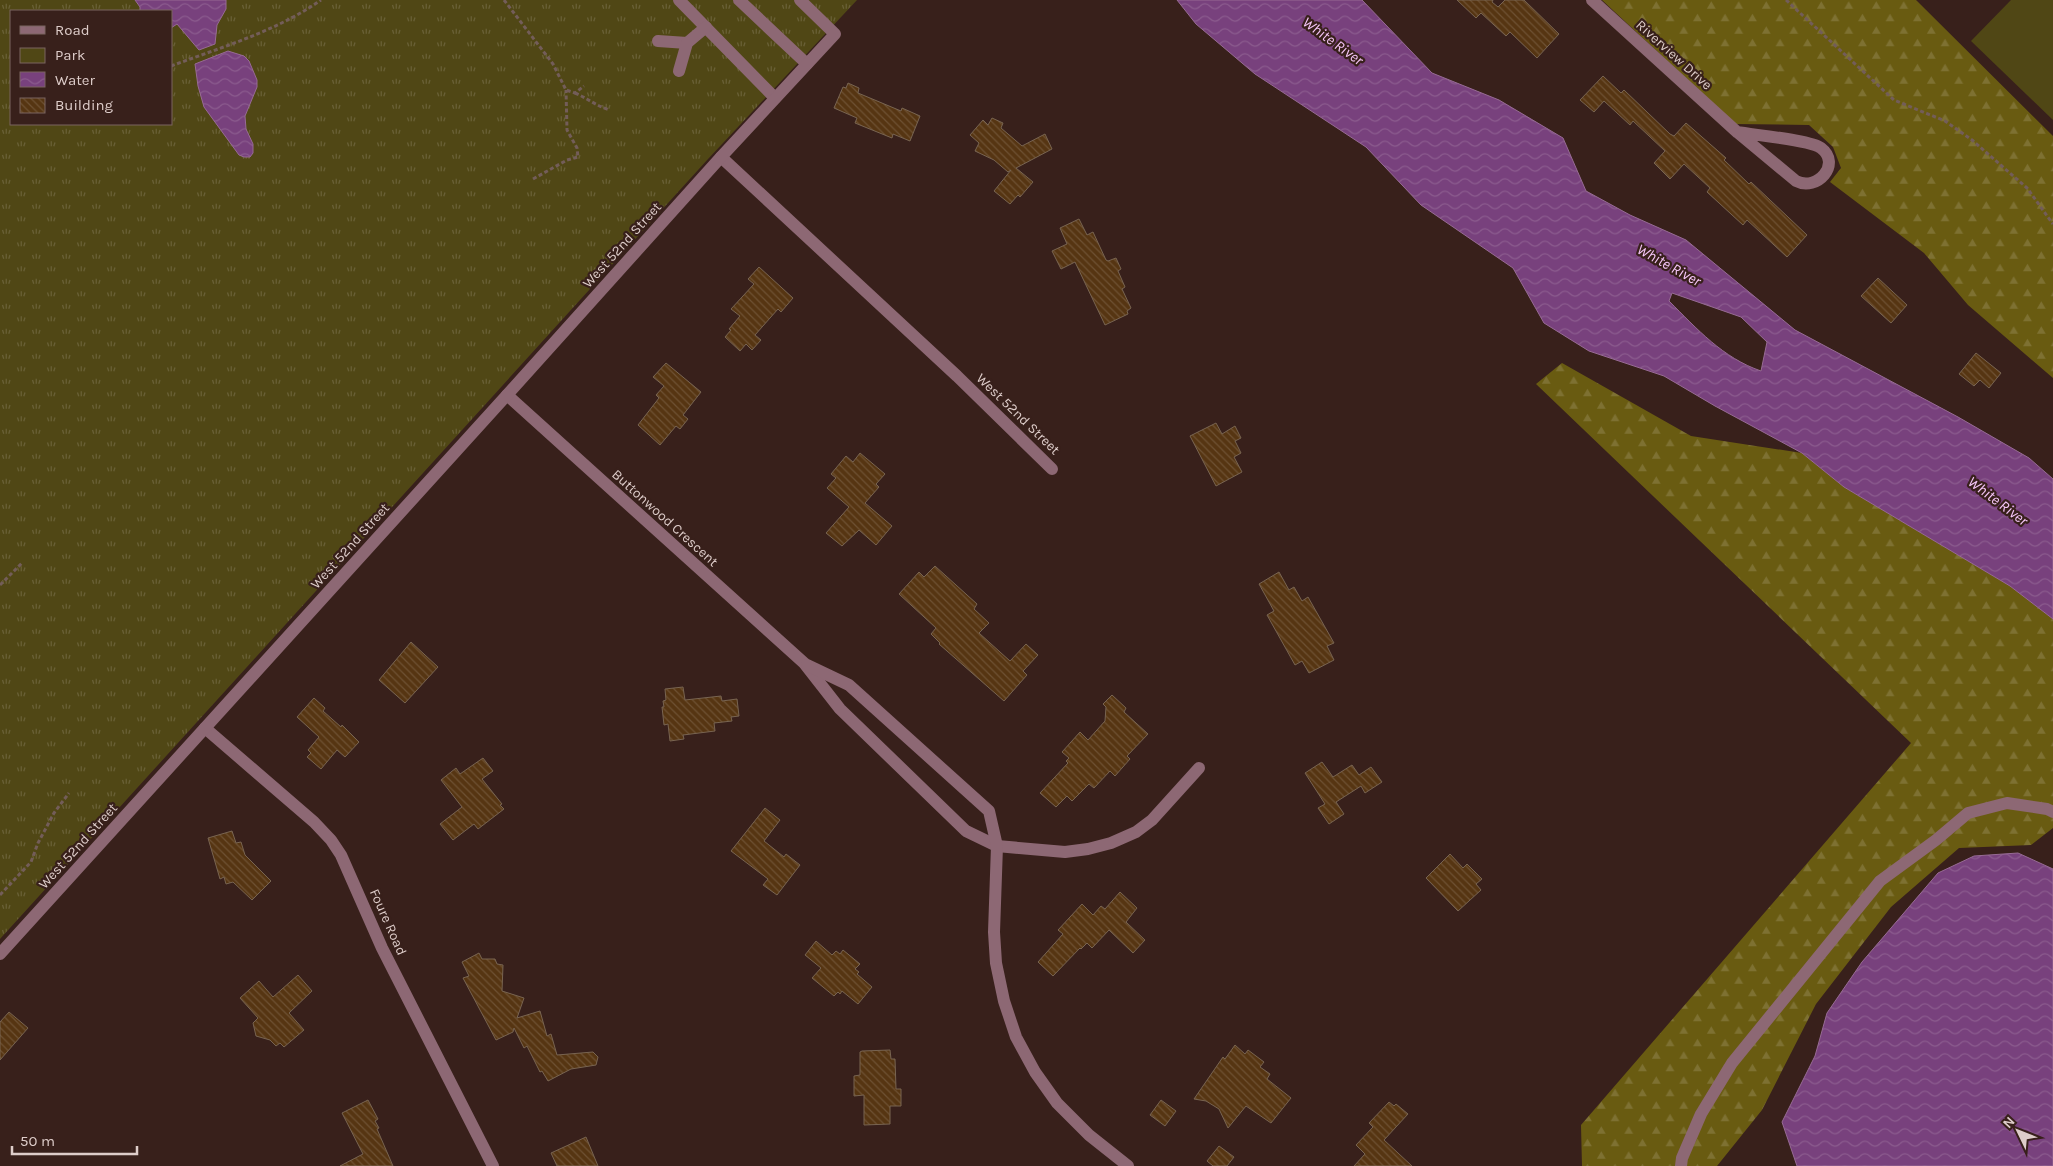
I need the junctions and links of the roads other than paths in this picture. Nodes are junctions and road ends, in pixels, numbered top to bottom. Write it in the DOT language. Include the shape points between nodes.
graph roads {
  1 [pos="679,0"];
  2 [pos="739,0"];
  3 [pos="800,0"];
  4 [pos="1592,0"];
  5 [pos="706,27"];
  6 [pos="658,41"];
  7 [pos="688,43"];
  8 [pos="808,64"];
  9 [pos="679,71"];
  10 [pos="775,98"];
  11 [pos="1737,132"];
  12 [pos="721,157"];
  13 [pos="507,395"];
  14 [pos="1052,469"];
  15 [pos="804,663"];
  16 [pos="205,728"];
  17 [pos="1200,768"];
  18 [pos="2053,812"];
  19 [pos="997,846"];
  20 [pos="0,954"];
  21 [pos="493,1166"];
  22 [pos="1128,1166"];
  23 [pos="1681,1166"];
  1 -- 5 [label="street"];
  2 -- 8 [label="street"];
  3 -- 8 [label="street, West 52nd Street" via="835,34"];
  4 -- 11 [label="street, Riverview Drive"];
  5 -- 7 [label="street"];
  5 -- 10 [label="street"];
  6 -- 7 [label="street"];
  7 -- 9 [label="street"];
  8 -- 10 [label="street, West 52nd Street"];
  10 -- 12 [label="street, West 52nd Street"];
  11 -- 11 [label="street, Riverview Drive" via="1799,182 1815,182 1828,170 1825,153 1814,144"];
  12 -- 13 [label="street, West 52nd Street"];
  12 -- 14 [label="street, West 52nd Street" via="957,376"];
  13 -- 15 [label="street, Buttonwood Crescent"];
  13 -- 16 [label="street, West 52nd Street"];
  15 -- 19 [label="street" via="840,710 966,831"];
  15 -- 19 [label="street" via="849,685 989,811"];
  16 -- 20 [label="street, West 52nd Street"];
  16 -- 21 [label="street, Foure Road" via="314,822 341,855 382,948"];
  17 -- 19 [label="street" via="1152,820 1136,832 1111,843 1065,852"];
  18 -- 23 [label="street" via="2007,804 1968,813 1880,881 1732,1063 1701,1114"];
  19 -- 22 [label="street" via="996,962 1016,1037 1057,1103 1089,1135"];
}
